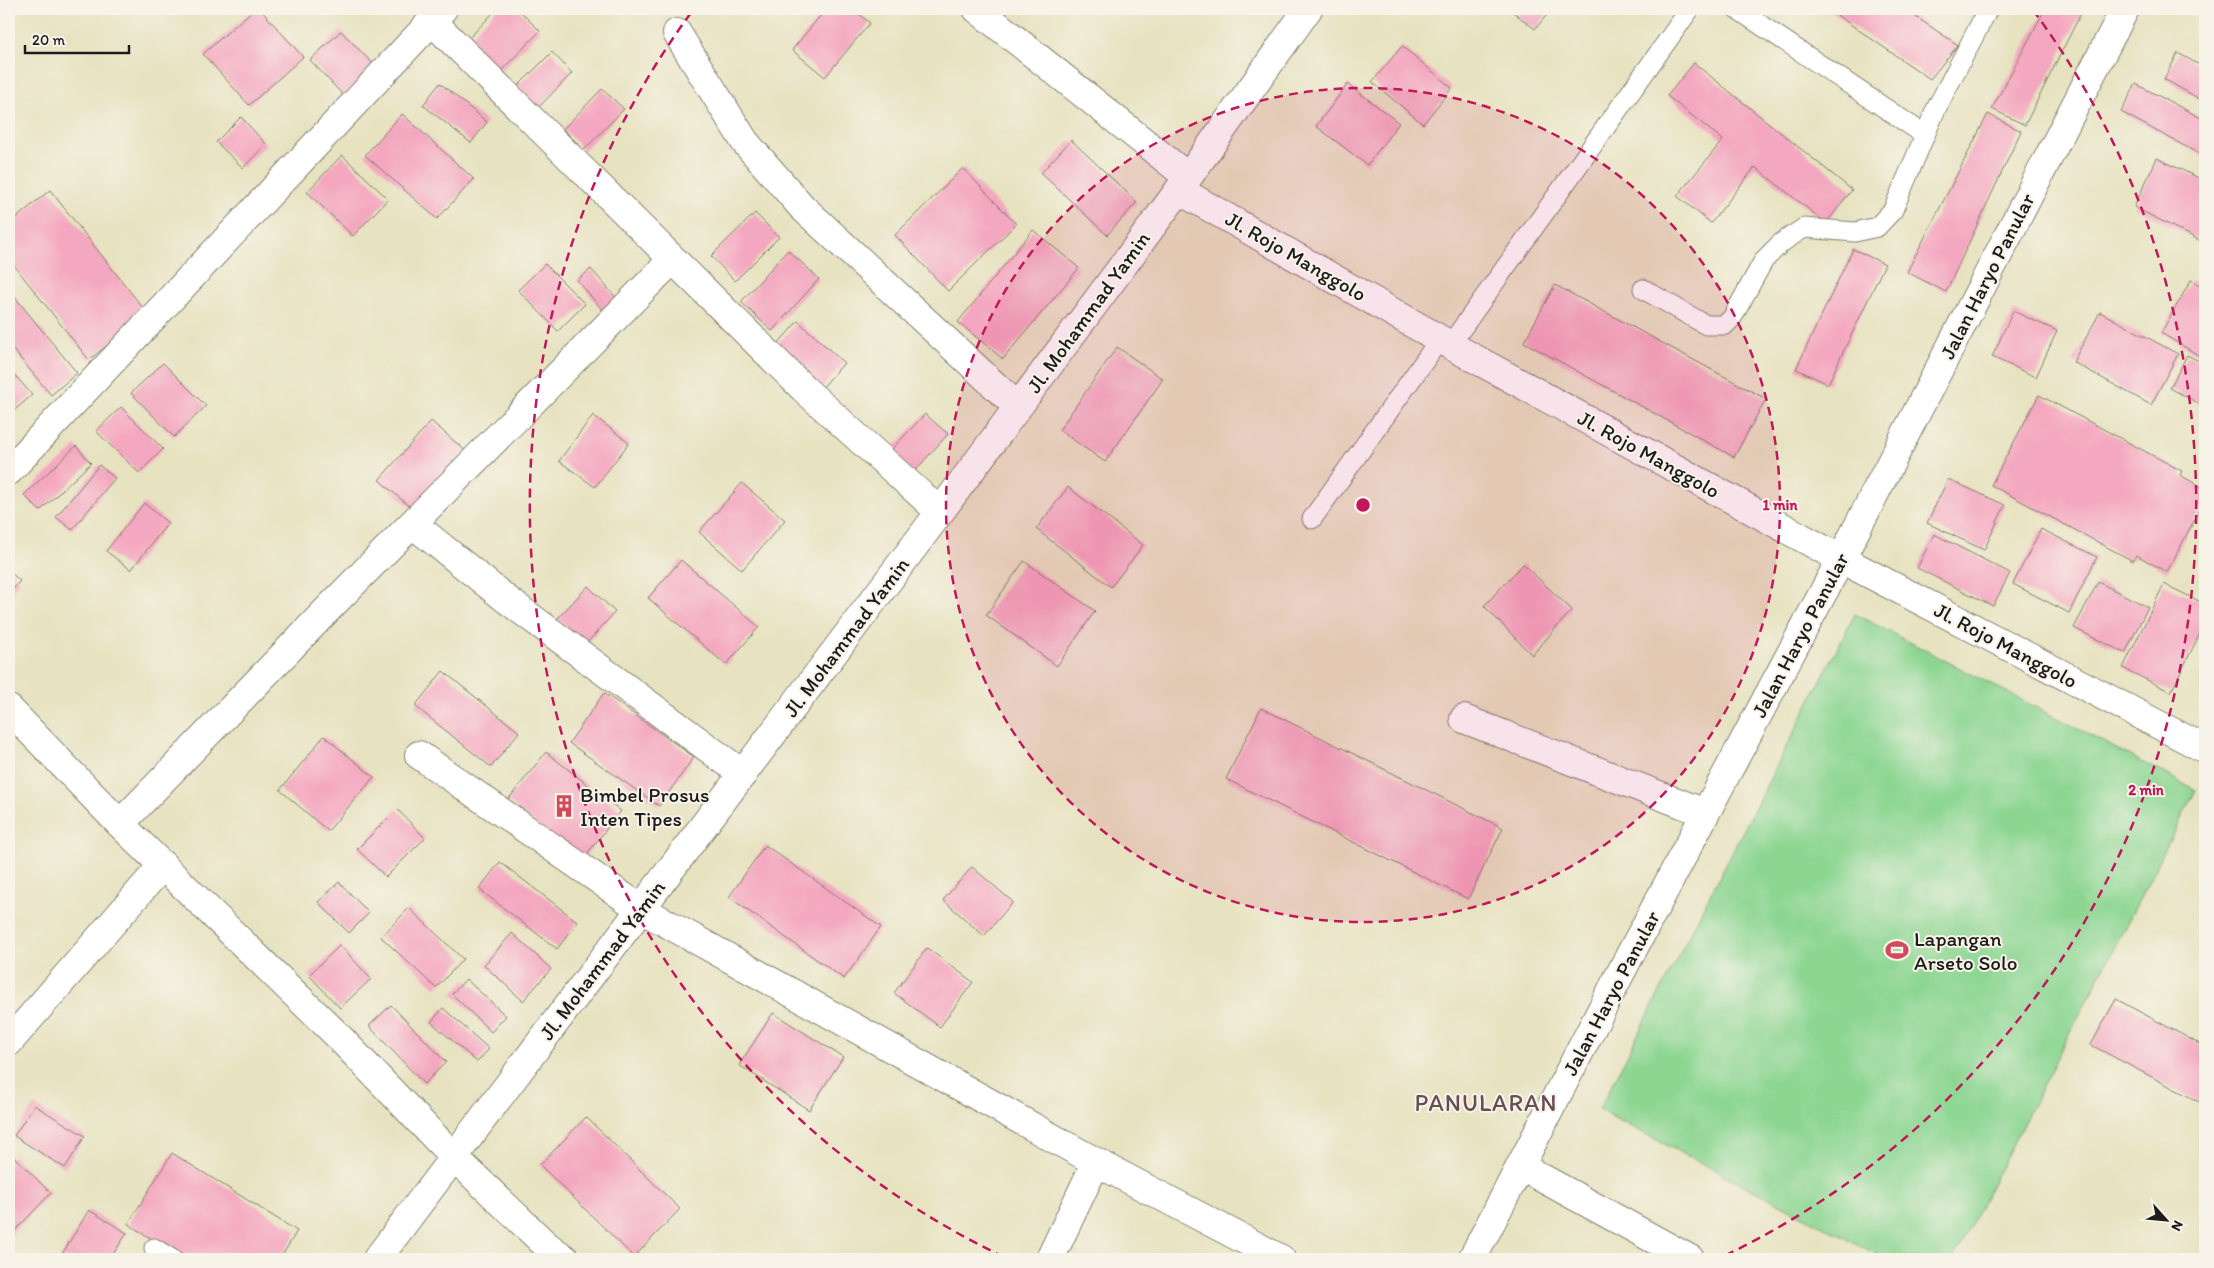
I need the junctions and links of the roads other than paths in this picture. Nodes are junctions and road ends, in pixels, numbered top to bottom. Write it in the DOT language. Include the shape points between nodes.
graph roads {
  1 [pos="977,9"];
  2 [pos="1308,9"];
  3 [pos="1690,9"];
  4 [pos="1738,9"];
  5 [pos="1988,9"];
  6 [pos="2125,9"];
  7 [pos="438,15"];
  8 [pos="677,33"];
  9 [pos="1925,135"];
  10 [pos="1183,184"];
  11 [pos="672,260"];
  12 [pos="1643,289"];
  13 [pos="1445,342"];
  14 [pos="1018,407"];
  15 [pos="9,471"];
  16 [pos="940,512"];
  17 [pos="1312,519"];
  18 [pos="413,524"];
  19 [pos="1841,558"];
  20 [pos="9,709"];
  21 [pos="1464,719"];
  22 [pos="2205,749"];
  23 [pos="419,754"];
  24 [pos="743,774"];
  25 [pos="1705,813"];
  26 [pos="120,824"];
  27 [pos="163,865"];
  28 [pos="641,909"];
  29 [pos="9,1042"];
  30 [pos="453,1156"];
  31 [pos="1096,1162"];
  32 [pos="1520,1166"];
  33 [pos="154,1248"];
  34 [pos="172,1259"];
  35 [pos="377,1259"];
  36 [pos="565,1259"];
  37 [pos="1050,1259"];
  38 [pos="1281,1259"];
  39 [pos="1472,1259"];
  40 [pos="1690,1259"];
  1 -- 10 [label="street, Jl. Rojo Manggolo"];
  2 -- 10 [label="street, Jl. Mohammad Yamin"];
  3 -- 13 [label="lane"];
  4 -- 9 [label="lane"];
  5 -- 9 [label="lane"];
  6 -- 19 [label="street, Jalan Haryo Panular"];
  7 -- 11 [label="street"];
  7 -- 15 [label="street"];
  8 -- 14 [label="street" via="745,142 802,207"];
  9 -- 12 [label="lane" via="1893,210 1877,227 1855,232 1804,228 1781,243 1764,260 1732,318 1724,325 1706,325"];
  10 -- 13 [label="street, Jl. Rojo Manggolo"];
  10 -- 14 [label="street, Jl. Mohammad Yamin"];
  11 -- 16 [label="street" via="803,388"];
  11 -- 18 [label="street"];
  13 -- 17 [label="lane"];
  13 -- 19 [label="street, Jl. Rojo Manggolo"];
  14 -- 16 [label="street, Jl. Mohammad Yamin"];
  16 -- 24 [label="street, Jl. Mohammad Yamin"];
  18 -- 24 [label="street" via="506,599"];
  18 -- 26 [label="street"];
  19 -- 22 [label="street, Jl. Rojo Manggolo"];
  19 -- 25 [label="street, Jalan Haryo Panular"];
  20 -- 26 [label="street"];
  21 -- 25 [label="street"];
  23 -- 28 [label="street"];
  24 -- 28 [label="street, Jl. Mohammad Yamin"];
  25 -- 32 [label="street, Jalan Haryo Panular"];
  26 -- 27 [label="street"];
  27 -- 29 [label="street"];
  27 -- 30 [label="street" via="336,1034"];
  28 -- 30 [label="street, Jl. Mohammad Yamin"];
  28 -- 31 [label="street"];
  30 -- 35 [label="street, Jl. Mohammad Yamin"];
  30 -- 36 [label="street" via="546,1245"];
  31 -- 37 [label="street"];
  31 -- 38 [label="street"];
  32 -- 39 [label="street, Jalan Haryo Panular"];
  32 -- 40 [label="street"];
  33 -- 34 [label="lane"];
}
